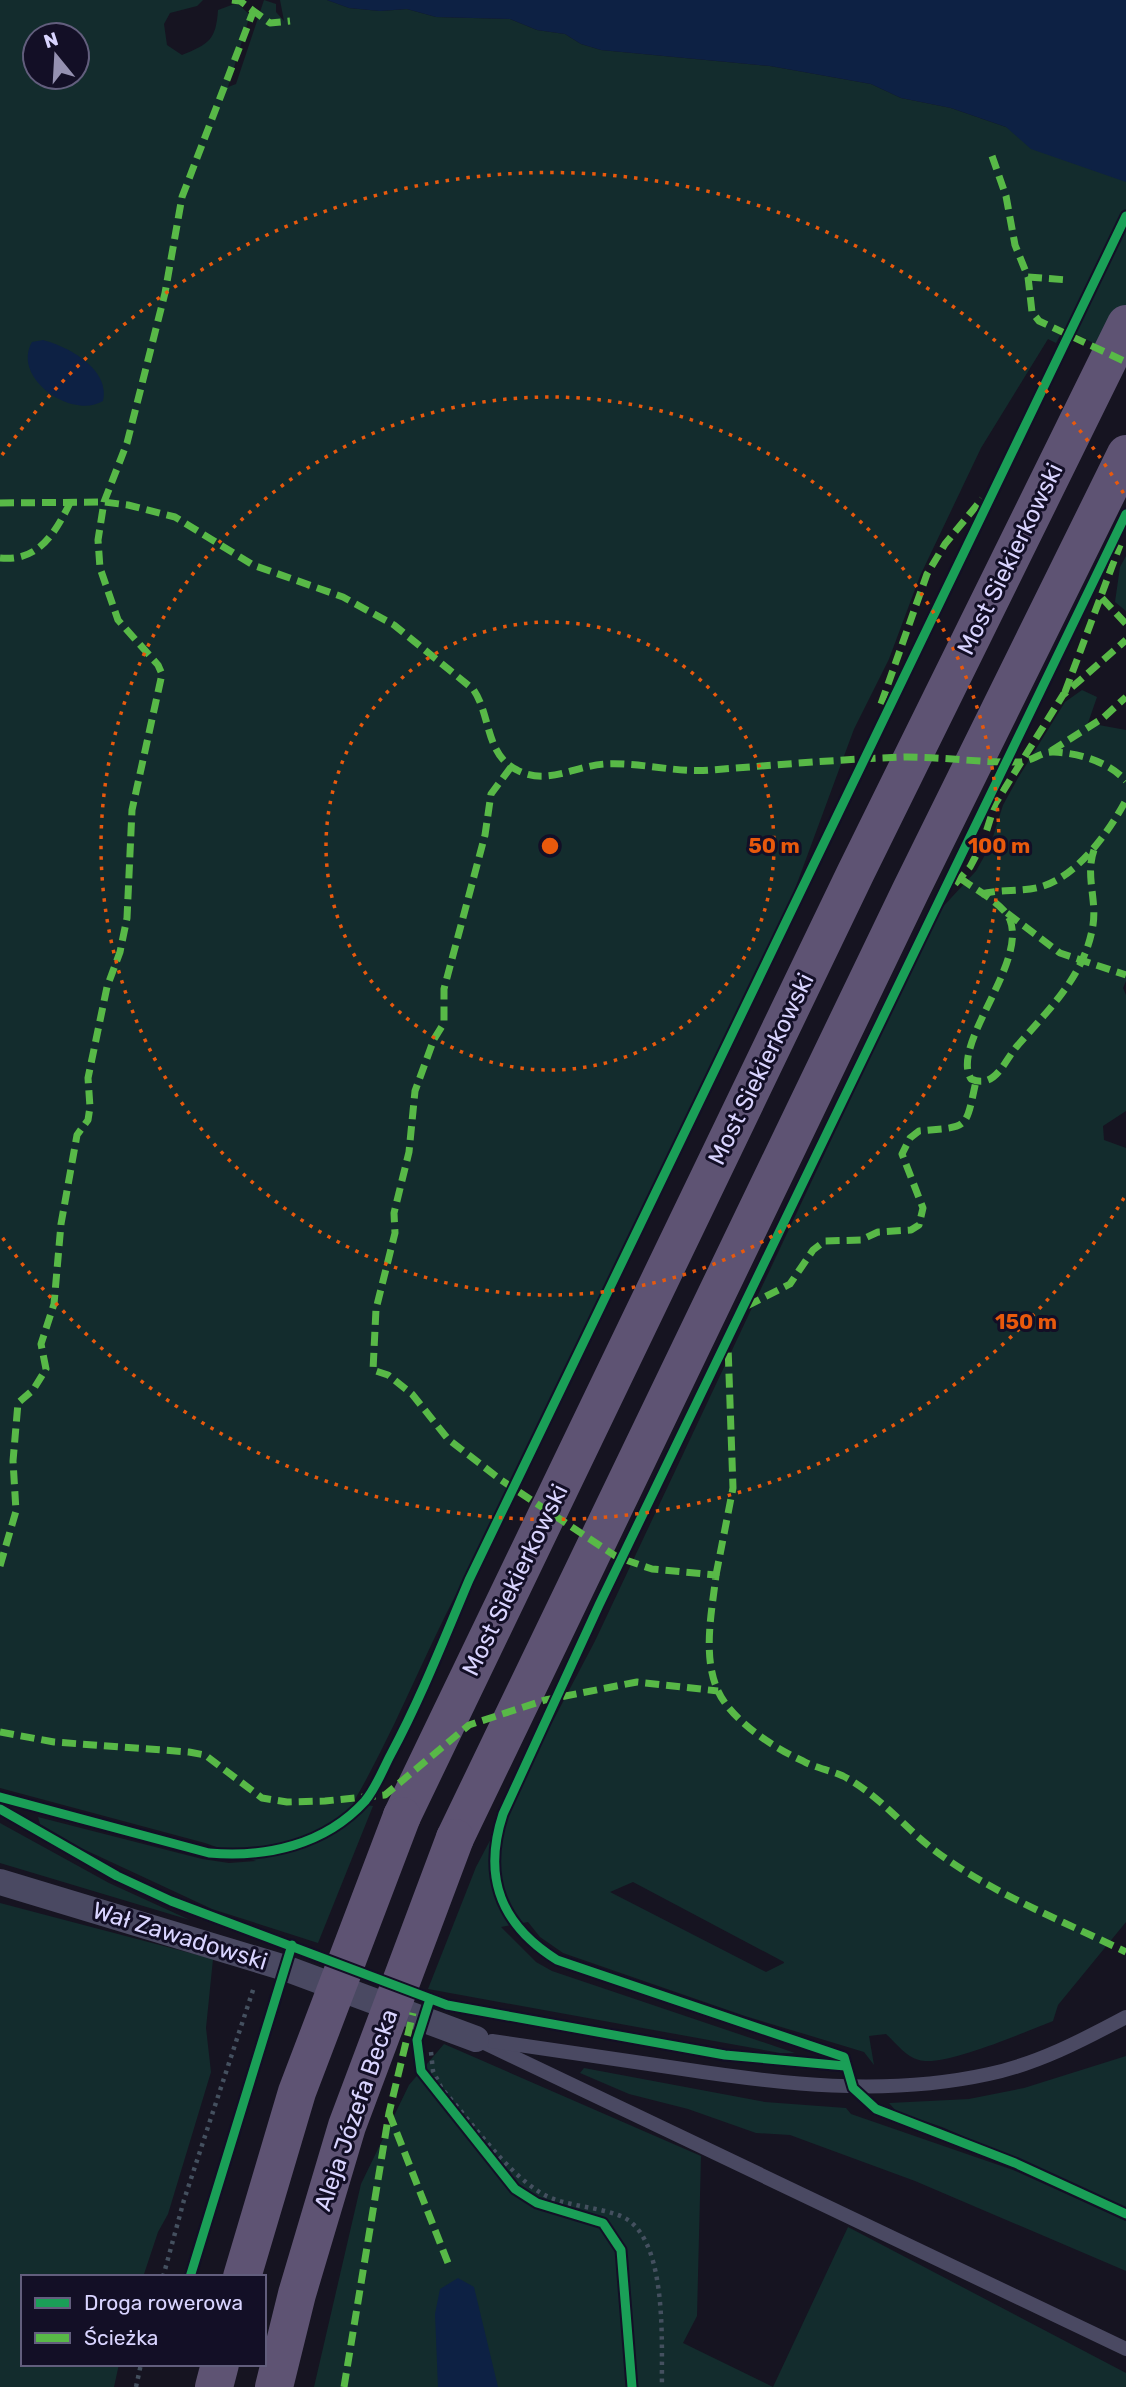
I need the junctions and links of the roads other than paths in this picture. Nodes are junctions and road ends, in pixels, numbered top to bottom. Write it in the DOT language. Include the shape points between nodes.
graph roads {
  1 [pos="1126,324"];
  2 [pos="1126,454"];
  3 [pos="0,1882"];
  4 [pos="1126,2017"];
  5 [pos="476,2039"];
  6 [pos="243,2275"];
  7 [pos="1126,2349"];
  8 [pos="219,2366"];
  9 [pos="214,2387"];
  10 [pos="274,2387"];
  1 -- 6 [label="main road, Most Siekierkowski, bridge" via="838,909 402,1816 297,2092"];
  2 -- 10 [label="main road, Aleja Józefa Becka, bridge" via="455,1838 347,2126"];
  3 -- 5 [label="street, Wał Zawadowski" via="264,1962"];
  4 -- 5 [label="lane" via="1079,2042 991,2074 853,2088 778,2083"];
  5 -- 7 [label="lane"];
  8 -- 9 [label="main road"];
}
